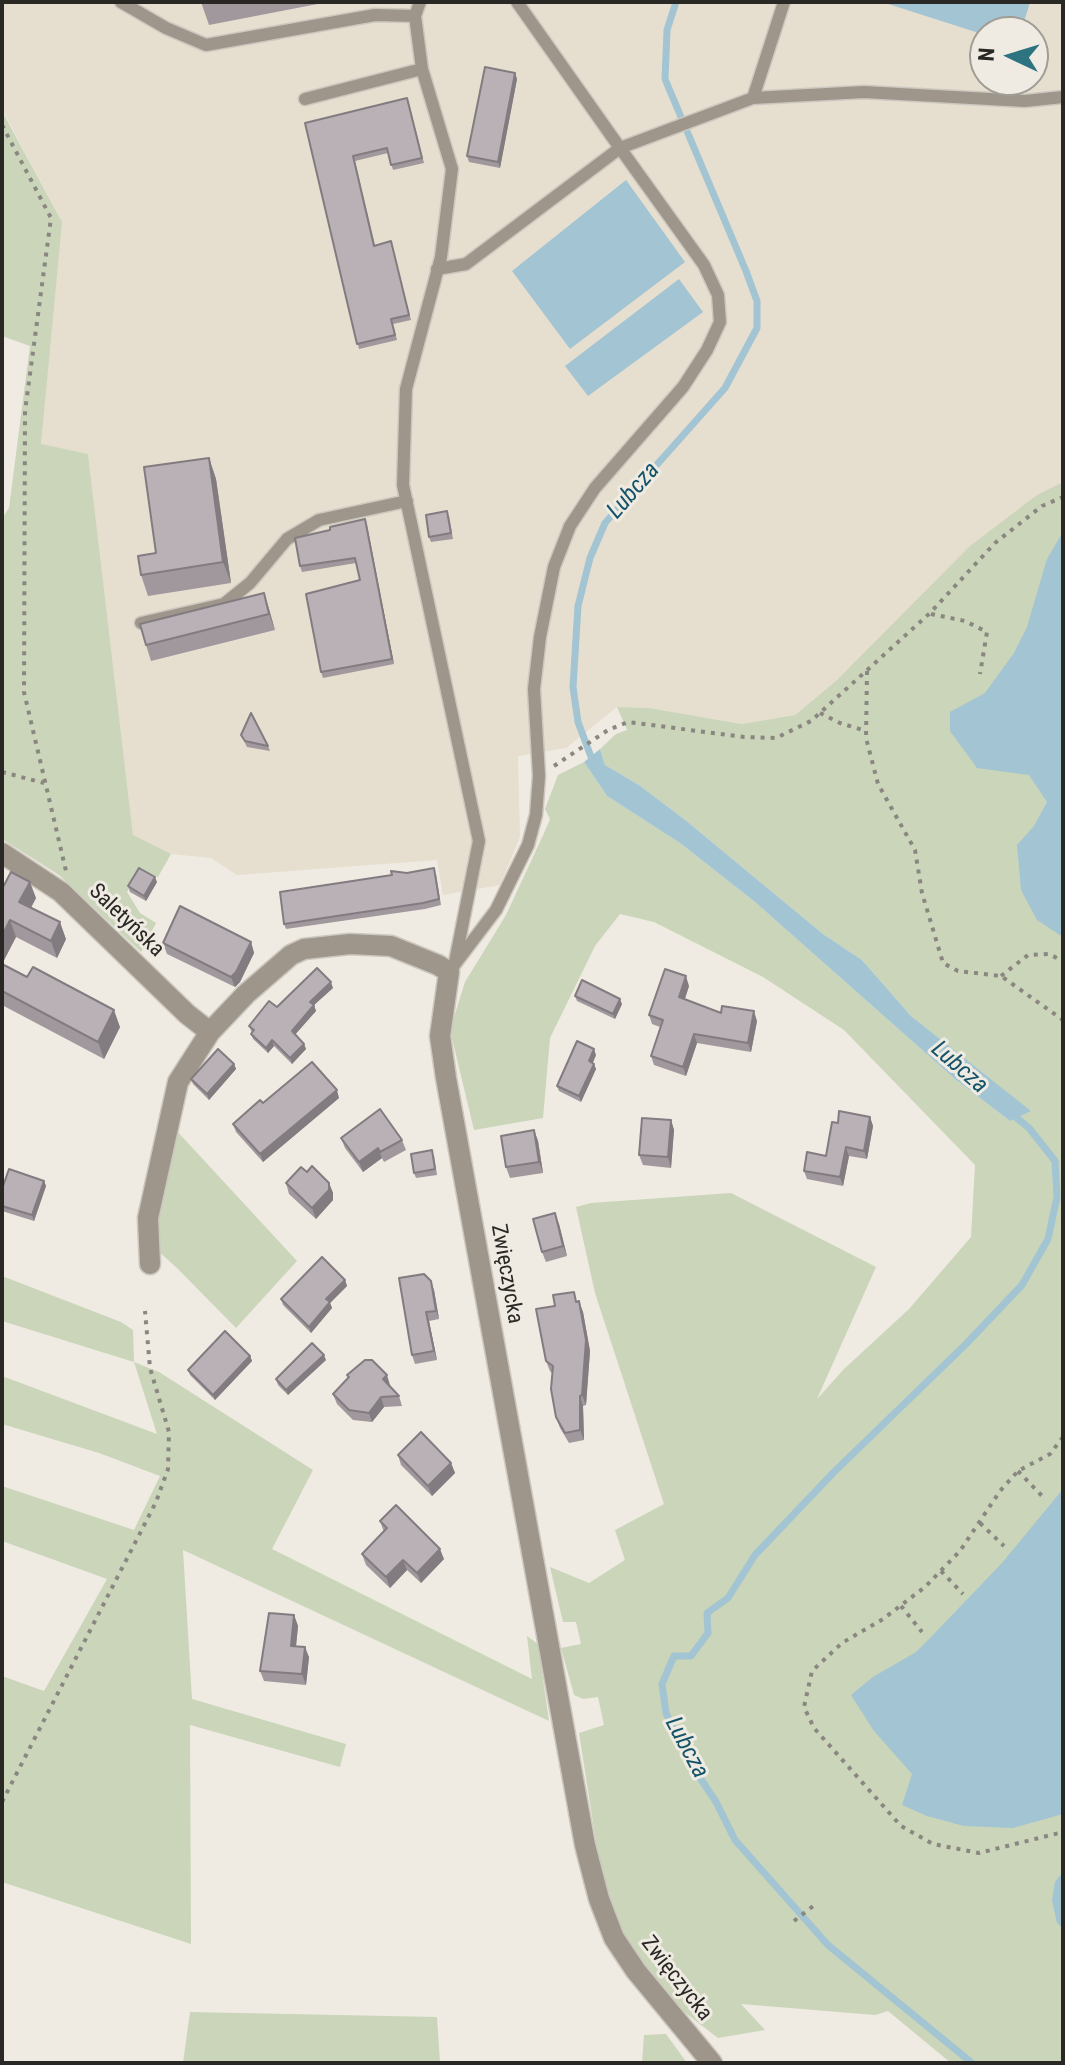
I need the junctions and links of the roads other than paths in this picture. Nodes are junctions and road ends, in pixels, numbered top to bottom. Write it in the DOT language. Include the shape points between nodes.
graph roads {
  1 [pos="121,2"];
  2 [pos="420,2"];
  3 [pos="517,2"];
  4 [pos="784,2"];
  5 [pos="415,16"];
  6 [pos="422,69"];
  7 [pos="1063,97"];
  8 [pos="753,98"];
  9 [pos="305,99"];
  10 [pos="620,148"];
  11 [pos="437,269"];
  12 [pos="407,501"];
  13 [pos="141,623"];
  14 [pos="2,853"];
  15 [pos="452,969"];
  16 [pos="210,1032"];
  17 [pos="150,1264"];
  18 [pos="712,2063"];
  1 -- 5 [label="lane" via="206,45 375,15"];
  2 -- 5 [label="lane"];
  3 -- 10 [label="lane"];
  4 -- 8 [label="lane"];
  5 -- 6 [label="lane"];
  6 -- 9 [label="lane"];
  6 -- 11 [label="lane" via="452,169"];
  7 -- 8 [label="lane" via="1025,101 864,92"];
  8 -- 10 [label="lane"];
  10 -- 11 [label="lane" via="466,264"];
  10 -- 15 [label="lane" via="704,265 718,295 720,322 683,387 595,488 570,526 554,567 538,650 536,815 528,845 496,910"];
  11 -- 12 [label="lane" via="406,389"];
  12 -- 13 [label="lane" via="319,520 287,539 250,583 224,604"];
  12 -- 15 [label="lane" via="479,841"];
  14 -- 16 [label="street, Saletyńska" via="61,892"];
  15 -- 16 [label="street" via="391,946 304,949 246,994"];
  15 -- 18 [label="street, Zwięczycka" via="440,1036 446,1078 585,1845 614,1938"];
  16 -- 17 [label="street" via="178,1082 148,1218"];
}
